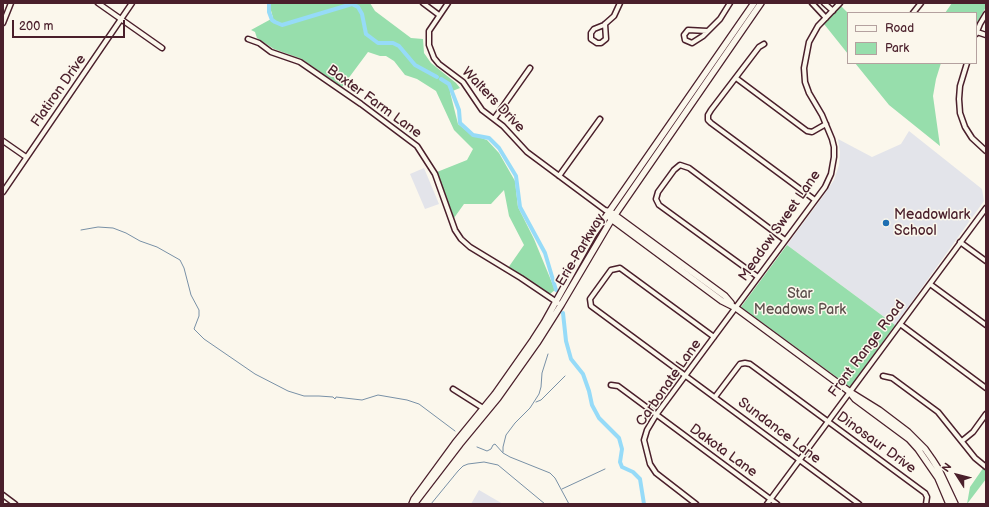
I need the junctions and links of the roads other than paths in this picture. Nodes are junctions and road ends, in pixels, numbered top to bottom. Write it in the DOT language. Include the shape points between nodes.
graph roads {
  1 [pos="11,3"];
  2 [pos="98,3"];
  3 [pos="132,3"];
  4 [pos="423,3"];
  5 [pos="448,3"];
  6 [pos="620,3"];
  7 [pos="730,3"];
  8 [pos="754,3"];
  9 [pos="761,3"];
  10 [pos="812,3"];
  11 [pos="824,3"];
  12 [pos="840,3"];
  13 [pos="921,3"];
  14 [pos="833,11"];
  15 [pos="914,12"];
  16 [pos="986,14"];
  17 [pos="439,15"];
  18 [pos="826,18"];
  19 [pos="121,20"];
  20 [pos="3,23"];
  21 [pos="605,24"];
  22 [pos="707,31"];
  23 [pos="977,31"];
  24 [pos="248,39"];
  25 [pos="764,44"];
  26 [pos="162,48"];
  27 [pos="967,64"];
  28 [pos="530,68"];
  29 [pos="736,78"];
  30 [pos="494,119"];
  31 [pos="600,120"];
  32 [pos="826,124"];
  33 [pos="3,140"];
  34 [pos="986,151"];
  35 [pos="26,157"];
  36 [pos="559,176"];
  37 [pos="3,192"];
  38 [pos="815,200"];
  39 [pos="986,208"];
  40 [pos="607,212"];
  41 [pos="614,217"];
  42 [pos="786,240"];
  43 [pos="960,242"];
  44 [pos="986,261"];
  45 [pos="758,277"];
  46 [pos="930,284"];
  47 [pos="559,304"];
  48 [pos="736,308"];
  49 [pos="900,324"];
  50 [pos="986,325"];
  51 [pos="714,337"];
  52 [pos="685,376"];
  53 [pos="883,376"];
  54 [pos="611,385"];
  55 [pos="986,388"];
  56 [pos="453,389"];
  57 [pos="850,392"];
  58 [pos="714,397"];
  59 [pos="483,408"];
  60 [pos="986,414"];
  61 [pos="656,415"];
  62 [pos="828,421"];
  63 [pos="962,441"];
  64 [pos="799,460"];
  65 [pos="986,467"];
  66 [pos="3,495"];
  67 [pos="770,499"];
  68 [pos="15,504"];
  69 [pos="413,504"];
  70 [pos="696,504"];
  71 [pos="767,504"];
  72 [pos="777,504"];
  73 [pos="858,504"];
  74 [pos="926,504"];
  75 [pos="949,504"];
  76 [pos="955,504"];
  1 -- 20 [label="street"];
  2 -- 19 [label="street"];
  3 -- 19 [label="street, Flatiron Drive"];
  4 -- 17 [label="street"];
  5 -- 17 [label="street, Walters Drive"];
  6 -- 21 [label="street" via="614,16"];
  7 -- 22 [label="street" via="720,19"];
  8 -- 40 [label="main road, Erie Parkway"];
  9 -- 41 [label="main road, Erie Parkway"];
  10 -- 18 [label="street"];
  11 -- 14 [label="street"];
  12 -- 14 [label="street, Meadow Sweet Lane"];
  13 -- 15 [label="street"];
  14 -- 18 [label="street, Meadow Sweet Lane"];
  16 -- 23 [label="street"];
  17 -- 30 [label="street, Walters Drive" via="429,31 431,52 439,64 463,82 482,110"];
  18 -- 32 [label="street, Meadow Sweet Lane" via="809,42 804,68 809,93"];
  19 -- 26 [label="street"];
  19 -- 35 [label="street, Flatiron Drive"];
  21 -- 21 [label="street" via="591,33 591,39 597,43 606,39"];
  22 -- 22 [label="street" via="688,30 684,35 685,40 694,42"];
  24 -- 47 [label="street, Baxter Farm Lane" via="271,52 300,62 417,146 435,174 455,230 461,239"];
  25 -- 29 [label="street"];
  27 -- 34 [label="street" via="960,86 960,113 972,138"];
  28 -- 30 [label="street"];
  29 -- 32 [label="street" via="808,131 812,132"];
  29 -- 38 [label="street" via="708,115 708,120"];
  30 -- 36 [label="street, Walters Drive" via="527,152"];
  31 -- 36 [label="street"];
  32 -- 38 [label="street, Meadow Sweet Lane" via="834,147 834,162 831,174"];
  33 -- 35 [label="street"];
  35 -- 37 [label="street, Flatiron Drive"];
  36 -- 40 [label="street, Walters Drive"];
  38 -- 42 [label="street, Meadow Sweet Lane"];
  39 -- 43 [label="street, Front Range Road"];
  40 -- 41 [label="main road"];
  40 -- 47 [label="main road, Erie Parkway"];
  41 -- 47 [label="main road, Erie Parkway"];
  41 -- 48 [label="main road" via="722,301"];
  42 -- 45 [label="street, Meadow Sweet Lane"];
  42 -- 45 [label="street" via="689,168 680,165 674,170 658,192 656,199 659,205"];
  43 -- 44 [label="street"];
  43 -- 46 [label="street, Front Range Road"];
  45 -- 48 [label="street, Meadow Sweet Lane"];
  46 -- 49 [label="street, Front Range Road"];
  46 -- 50 [label="street"];
  47 -- 59 [label="main road, Erie Parkway"];
  47 -- 69 [label="main road, Erie Parkway" via="508,385"];
  48 -- 51 [label="street, Carbonate Lane"];
  48 -- 57 [label="main road"];
  49 -- 55 [label="street"];
  49 -- 57 [label="street, Front Range Road"];
  51 -- 52 [label="street, Carbonate Lane"];
  51 -- 52 [label="street, Sundance Lane" via="620,268 611,270 590,298 591,306"];
  52 -- 58 [label="street, Sundance Lane"];
  52 -- 61 [label="street, Carbonate Lane"];
  53 -- 63 [label="street" via="892,378 938,412"];
  54 -- 61 [label="street, Dakota Lane" via="618,386"];
  56 -- 59 [label="street"];
  57 -- 62 [label="street, Front Range Road"];
  57 -- 75 [label="main road" via="855,400 918,449 938,478"];
  57 -- 76 [label="main road" via="879,410 916,439 939,470"];
  58 -- 62 [label="street, Dinosaur Drive" via="740,364 750,364"];
  58 -- 64 [label="street, Sundance Lane"];
  59 -- 69 [label="main road, Erie Parkway" via="414,499"];
  60 -- 63 [label="street" via="973,432"];
  61 -- 67 [label="street, Dakota Lane"];
  61 -- 70 [label="street, Carbonate Lane" via="644,440 650,464 656,474"];
  62 -- 64 [label="street, Front Range Road"];
  62 -- 74 [label="street, Dinosaur Drive" via="925,493"];
  63 -- 65 [label="street"];
  64 -- 67 [label="street, Front Range Road"];
  64 -- 73 [label="street, Sundance Lane"];
  66 -- 68 [label="street"];
  67 -- 71 [label="street, Front Range Road"];
  67 -- 72 [label="street, Dakota Lane"];
}
